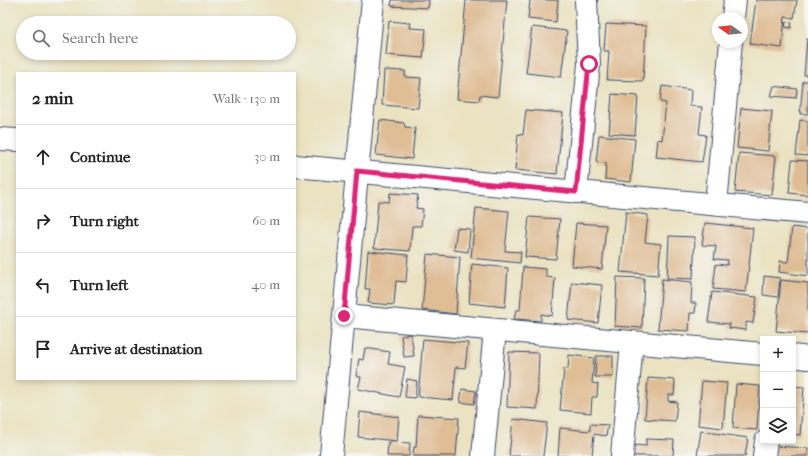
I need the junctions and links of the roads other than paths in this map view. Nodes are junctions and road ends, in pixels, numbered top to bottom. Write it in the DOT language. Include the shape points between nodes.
graph roads {
  1 [pos="373,0"];
  2 [pos="586,0"];
  3 [pos="735,0"];
  4 [pos="734,12"];
  5 [pos="730,48"];
  6 [pos="0,139"];
  7 [pos="16,140"];
  8 [pos="296,166"];
  9 [pos="357,171"];
  10 [pos="576,192"];
  11 [pos="716,204"];
  12 [pos="808,213"];
  13 [pos="344,316"];
  14 [pos="495,330"];
  15 [pos="632,342"];
  16 [pos="760,354"];
  17 [pos="796,356"];
  18 [pos="808,358"];
  19 [pos="766,444"];
  20 [pos="331,456"];
  21 [pos="483,456"];
  22 [pos="622,456"];
  23 [pos="764,456"];
  1 -- 9 [label="street"];
  2 -- 10 [label="street" via="589,64"];
  3 -- 4 [label="street"];
  5 -- 11 [label="street"];
  6 -- 7 [label="street"];
  8 -- 9 [label="street"];
  9 -- 10 [label="street"];
  9 -- 13 [label="street"];
  10 -- 11 [label="street"];
  11 -- 12 [label="street"];
  13 -- 14 [label="street"];
  13 -- 20 [label="street"];
  14 -- 15 [label="street"];
  14 -- 21 [label="street"];
  15 -- 16 [label="street"];
  15 -- 22 [label="street"];
  17 -- 18 [label="street"];
  19 -- 23 [label="street"];
}
